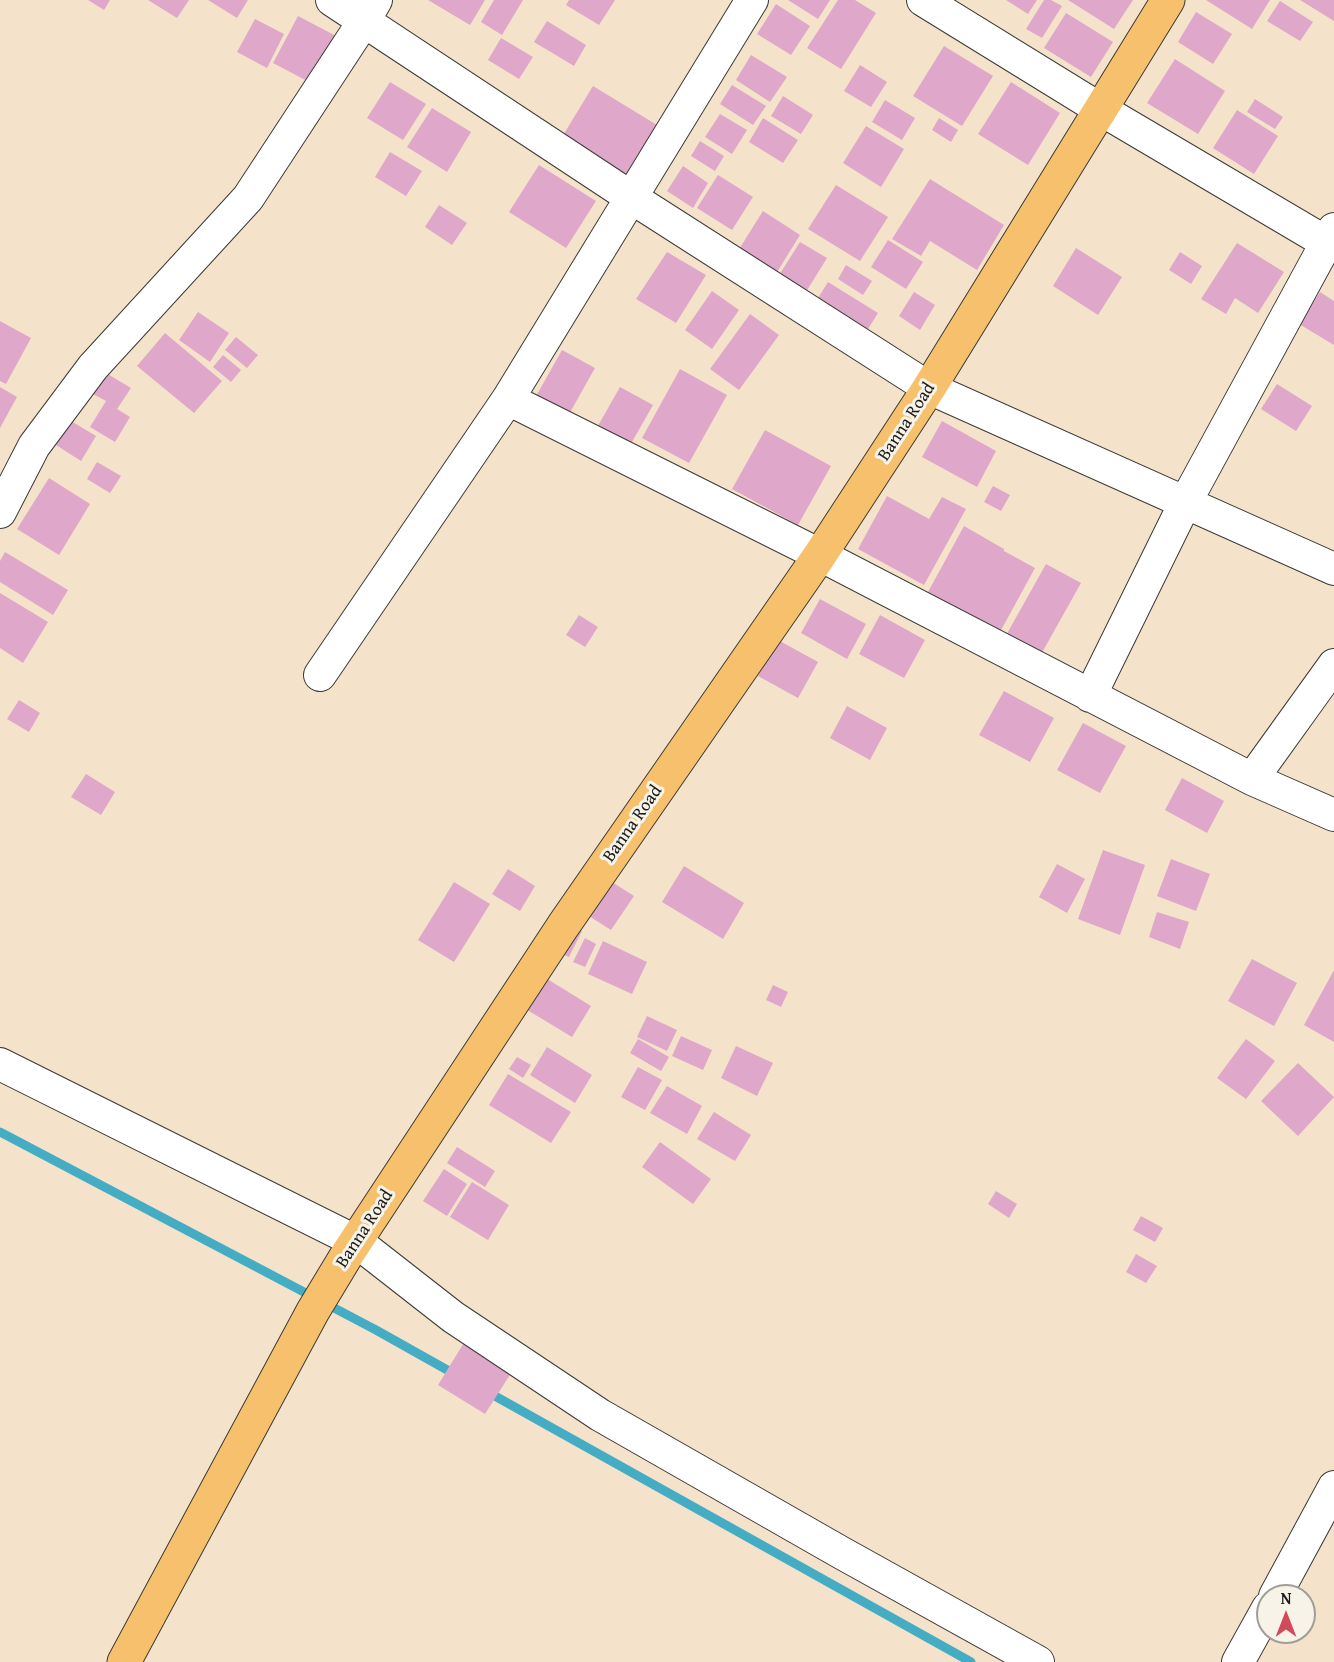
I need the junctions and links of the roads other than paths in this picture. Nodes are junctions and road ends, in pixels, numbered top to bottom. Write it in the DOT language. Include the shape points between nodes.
graph roads {
  1 [pos="332,0"];
  2 [pos="752,0"];
  3 [pos="923,0"];
  4 [pos="1167,0"];
  5 [pos="370,11"];
  6 [pos="1100,109"];
  7 [pos="632,198"];
  8 [pos="1332,240"];
  9 [pos="929,388"];
  10 [pos="508,399"];
  11 [pos="1185,503"];
  12 [pos="0,512"];
  13 [pos="820,555"];
  14 [pos="1334,569"];
  15 [pos="1334,664"];
  16 [pos="320,675"];
  17 [pos="1090,696"];
  18 [pos="1252,779"];
  19 [pos="1334,815"];
  20 [pos="0,1064"];
  21 [pos="352,1248"];
  22 [pos="1334,1487"];
  23 [pos="1281,1584"];
  24 [pos="1256,1630"];
  25 [pos="124,1662"];
  26 [pos="1038,1662"];
  27 [pos="1238,1662"];
  1 -- 5 [label="street"];
  2 -- 7 [label="street"];
  3 -- 6 [label="street"];
  4 -- 6 [label="main road, Banna Road"];
  5 -- 7 [label="street"];
  5 -- 12 [label="street" via="248,198 93,368 34,446"];
  6 -- 8 [label="street"];
  6 -- 9 [label="main road, Banna Road"];
  7 -- 9 [label="street"];
  7 -- 10 [label="street"];
  8 -- 11 [label="street"];
  9 -- 11 [label="street"];
  9 -- 13 [label="main road, Banna Road"];
  10 -- 13 [label="street"];
  10 -- 16 [label="street"];
  11 -- 14 [label="street"];
  11 -- 17 [label="street"];
  13 -- 17 [label="street"];
  13 -- 21 [label="main road, Banna Road" via="563,926"];
  15 -- 18 [label="street"];
  17 -- 18 [label="street"];
  18 -- 19 [label="street"];
  20 -- 21 [label="street"];
  21 -- 25 [label="main road, Banna Road" via="313,1311"];
  21 -- 26 [label="street" via="600,1415"];
  22 -- 23 [label="street"];
  24 -- 27 [label="street"];
}
